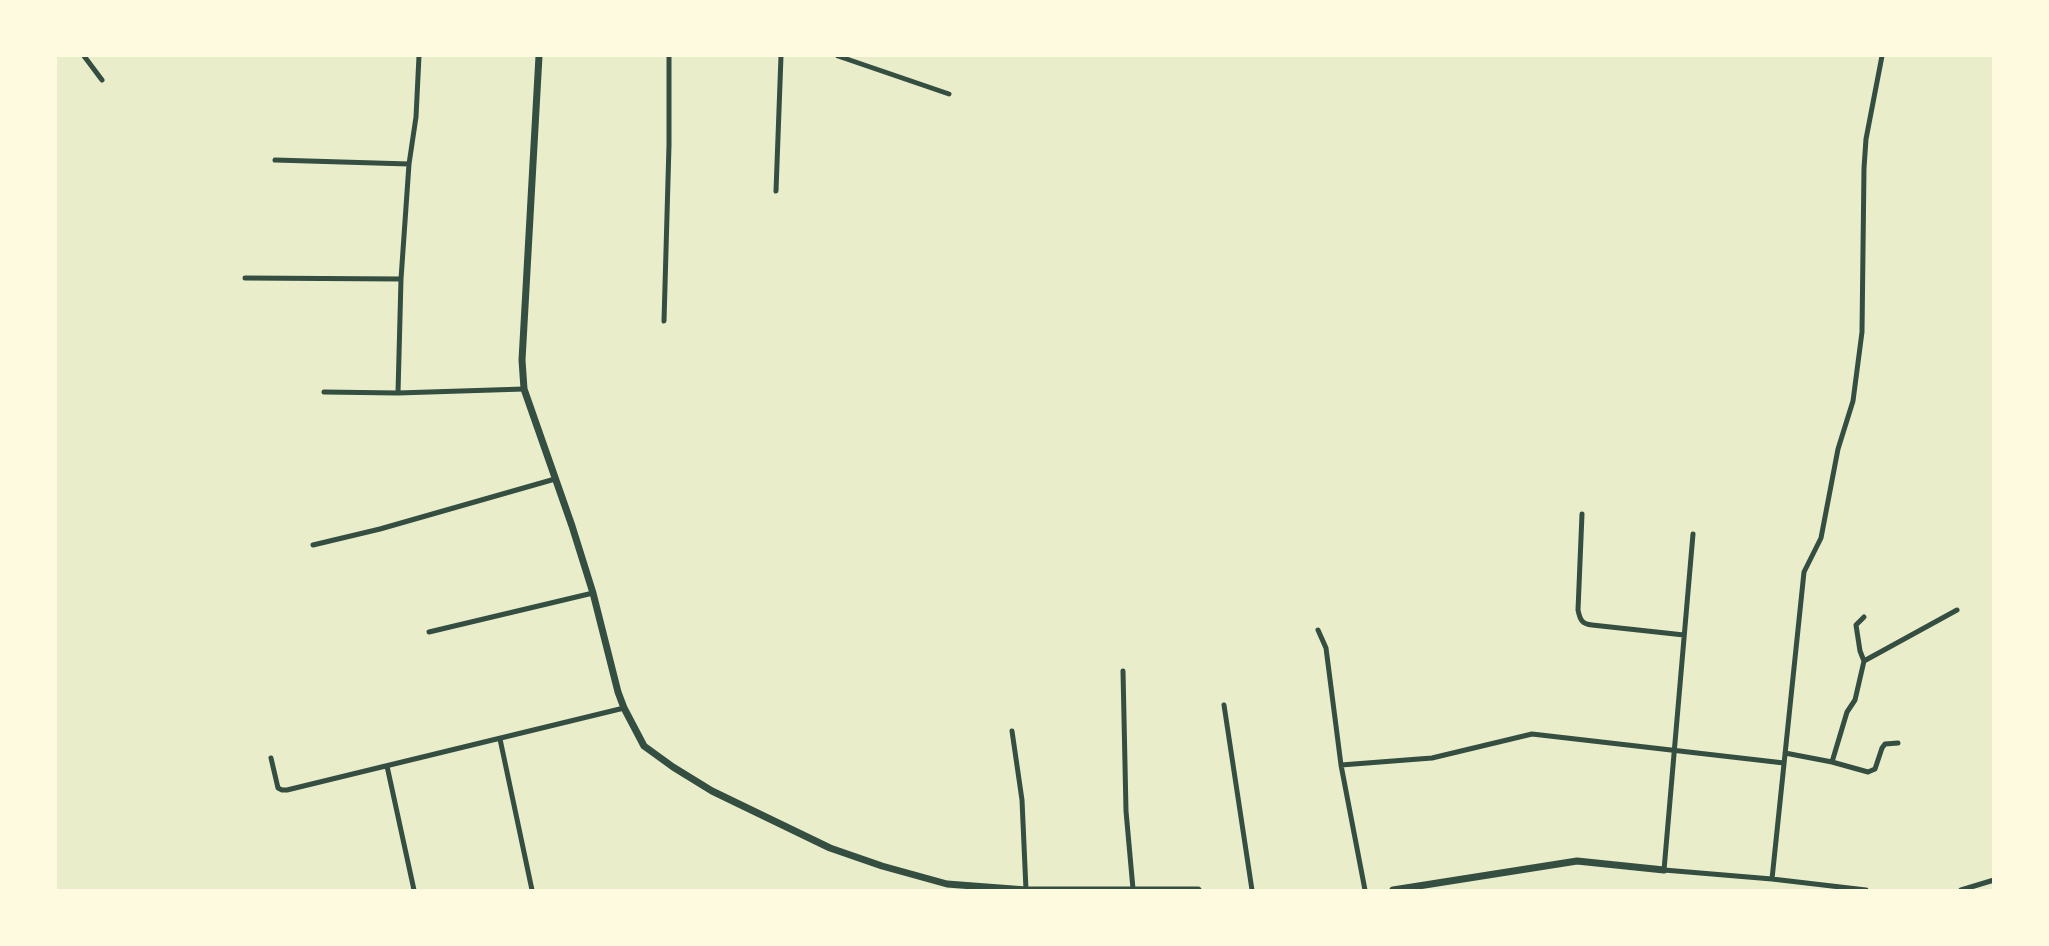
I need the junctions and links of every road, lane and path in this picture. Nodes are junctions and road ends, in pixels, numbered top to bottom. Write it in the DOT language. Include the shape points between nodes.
graph roads {
  1 [pos="84,56"];
  2 [pos="419,56"];
  3 [pos="539,56"];
  4 [pos="669,56"];
  5 [pos="781,56"];
  6 [pos="838,56"];
  7 [pos="1882,56"];
  8 [pos="102,80"];
  9 [pos="949,94"];
  10 [pos="275,160"];
  11 [pos="409,164"];
  12 [pos="776,190"];
  13 [pos="245,278"];
  14 [pos="401,279"];
  15 [pos="664,321"];
  16 [pos="524,389"];
  17 [pos="324,392"];
  18 [pos="398,393"];
  19 [pos="555,478"];
  20 [pos="1582,514"];
  21 [pos="1692,534"];
  22 [pos="313,545"];
  23 [pos="593,593"];
  24 [pos="1957,610"];
  25 [pos="1864,617"];
  26 [pos="1318,630"];
  27 [pos="429,632"];
  28 [pos="1684,634"];
  29 [pos="1864,661"];
  30 [pos="1123,671"];
  31 [pos="1224,705"];
  32 [pos="624,708"];
  33 [pos="1012,731"];
  34 [pos="500,739"];
  35 [pos="1898,743"];
  36 [pos="1674,749"];
  37 [pos="1785,753"];
  38 [pos="271,758"];
  39 [pos="1832,762"];
  40 [pos="1784,763"];
  41 [pos="1341,765"];
  42 [pos="387,766"];
  43 [pos="1664,870"];
  44 [pos="1772,879"];
  45 [pos="1994,880"];
  46 [pos="1133,889"];
  47 [pos="1026,890"];
  48 [pos="1173,890"];
  49 [pos="414,891"];
  50 [pos="532,891"];
  51 [pos="1198,891"];
  52 [pos="1252,891"];
  53 [pos="1365,891"];
  54 [pos="1393,891"];
  55 [pos="1866,891"];
  56 [pos="1961,891"];
  1 -- 8 [label="street"];
  2 -- 11 [label="street"];
  3 -- 16 [label="street" via="522,360"];
  4 -- 15 [label="street"];
  5 -- 12 [label="street"];
  6 -- 9 [label="street"];
  7 -- 37 [label="street" via="1866,139 1862,332 1852,401 1821,538 1804,572"];
  10 -- 11 [label="street"];
  11 -- 14 [label="street"];
  13 -- 14 [label="street"];
  14 -- 18 [label="street"];
  16 -- 18 [label="street"];
  16 -- 19 [label="street"];
  17 -- 18 [label="street"];
  19 -- 22 [label="street"];
  19 -- 23 [label="street"];
  20 -- 28 [label="street" via="1580,620 1592,625"];
  21 -- 28 [label="street"];
  23 -- 27 [label="street"];
  23 -- 32 [label="street"];
  24 -- 29 [label="street"];
  25 -- 29 [label="street" via="1856,625"];
  26 -- 41 [label="street" via="1326,648"];
  28 -- 36 [label="street"];
  29 -- 39 [label="street" via="1855,700 1847,712"];
  30 -- 46 [label="street" via="1126,811"];
  31 -- 52 [label="street"];
  32 -- 34 [label="street"];
  32 -- 47 [label="street" via="644,746 673,767 712,791 830,848 947,884"];
  33 -- 47 [label="street" via="1022,800"];
  34 -- 42 [label="street"];
  34 -- 50 [label="street"];
  35 -- 39 [label="street" via="1885,744 1875,769 1868,771"];
  36 -- 40 [label="street"];
  36 -- 41 [label="street" via="1532,734 1432,758"];
  36 -- 43 [label="street"];
  37 -- 39 [label="street"];
  37 -- 40 [label="street"];
  38 -- 42 [label="street" via="278,788 282,790"];
  40 -- 44 [label="street"];
  41 -- 53 [label="street"];
  42 -- 49 [label="street"];
  43 -- 44 [label="street"];
  43 -- 54 [label="street" via="1577,861"];
  44 -- 55 [label="street"];
  45 -- 56 [label="street"];
  46 -- 47 [label="street"];
  46 -- 48 [label="street"];
  48 -- 51 [label="street"];
}
